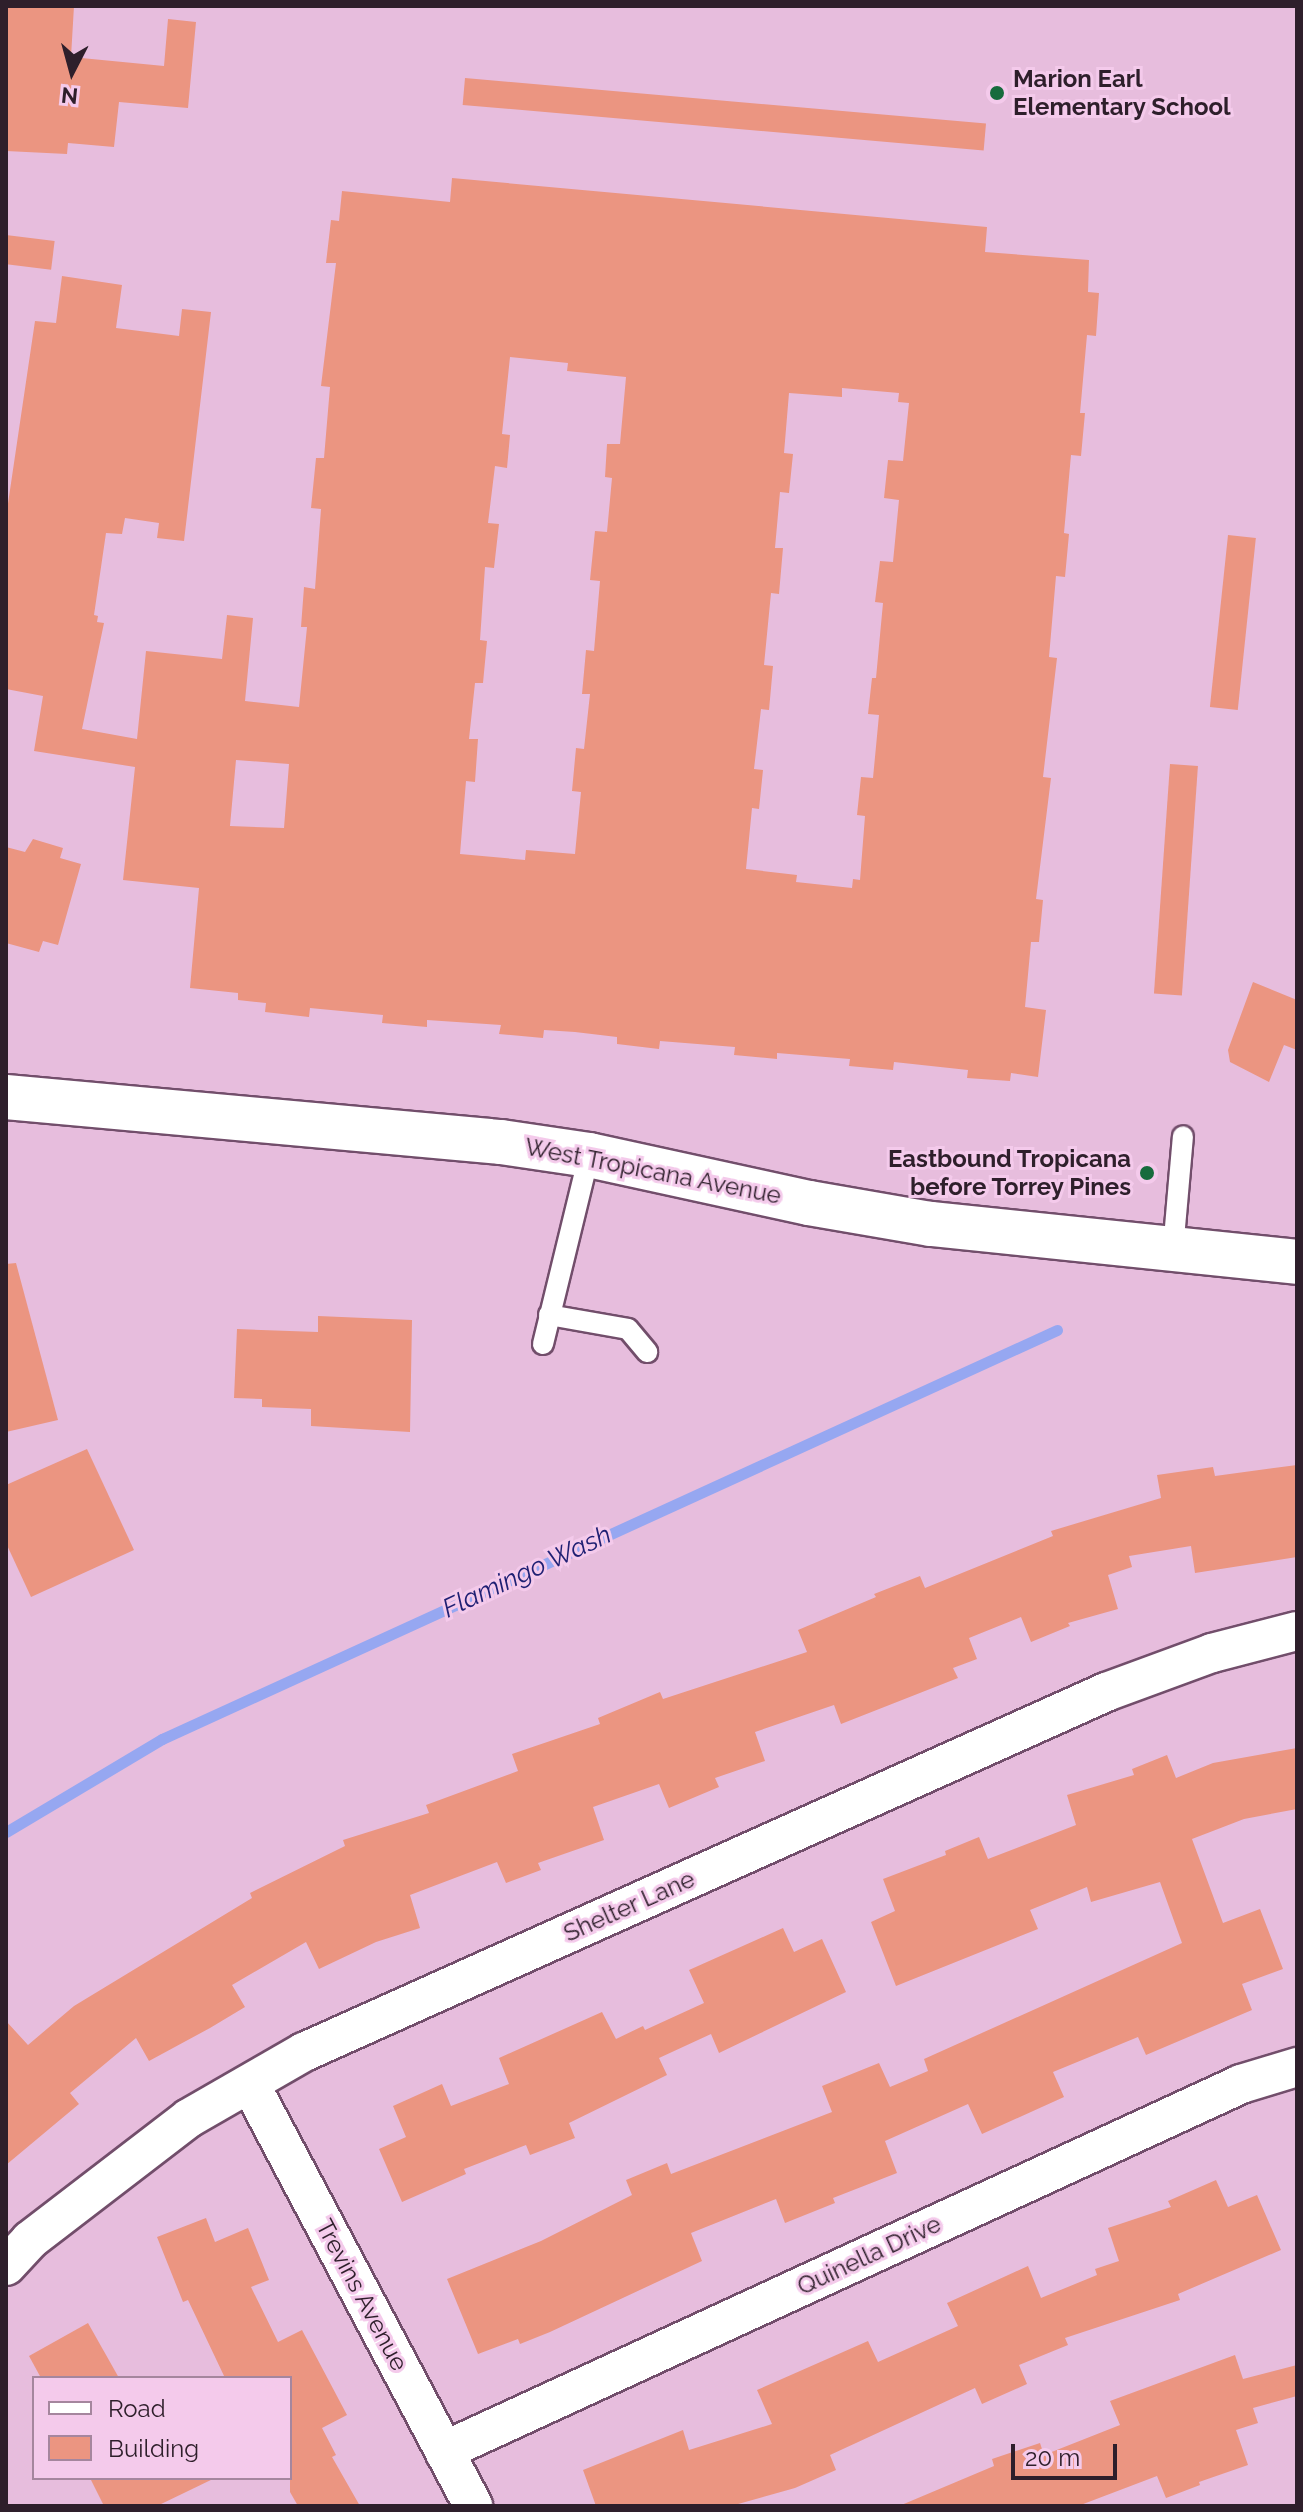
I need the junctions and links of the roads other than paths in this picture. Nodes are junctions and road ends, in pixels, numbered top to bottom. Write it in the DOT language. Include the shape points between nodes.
graph roads {
  1 [pos="6,1097"];
  2 [pos="1183,1136"];
  3 [pos="589,1155"];
  4 [pos="1173,1250"];
  5 [pos="1297,1262"];
  6 [pos="549,1315"];
  7 [pos="543,1344"];
  8 [pos="647,1352"];
  9 [pos="1297,1631"];
  10 [pos="1297,2067"];
  11 [pos="250,2084"];
  12 [pos="6,2266"];
  13 [pos="444,2451"];
  14 [pos="473,2506"];
  1 -- 3 [label="main road, West Tropicana Avenue" via="501,1142"];
  2 -- 4 [label="lane"];
  3 -- 4 [label="main road, West Tropicana Avenue" via="931,1224"];
  3 -- 6 [label="lane"];
  4 -- 5 [label="main road, West Tropicana Avenue"];
  6 -- 7 [label="lane"];
  6 -- 8 [label="lane" via="628,1329"];
  9 -- 11 [label="street, Shelter Lane" via="1212,1653 1106,1692 304,2052"];
  10 -- 13 [label="street, Quinella Drive" via="1241,2084"];
  11 -- 12 [label="street, Shelter Lane" via="189,2118 30,2240"];
  11 -- 13 [label="street, Trevins Avenue"];
  13 -- 14 [label="street, Trevins Avenue"];
}
